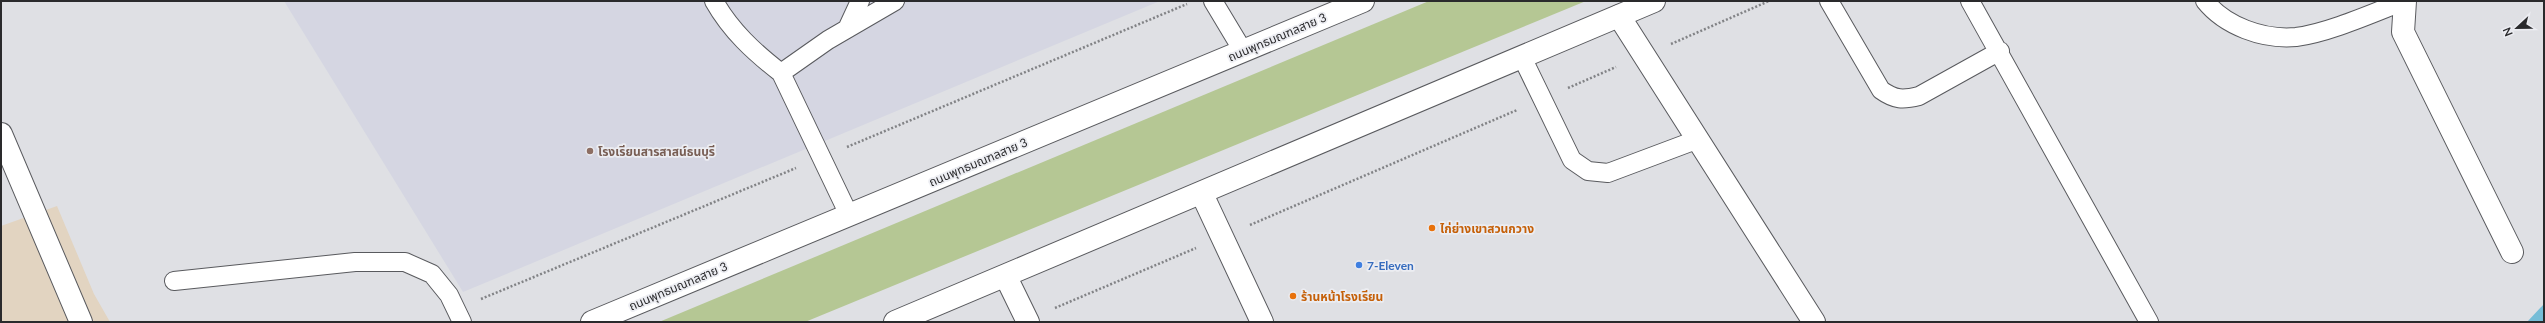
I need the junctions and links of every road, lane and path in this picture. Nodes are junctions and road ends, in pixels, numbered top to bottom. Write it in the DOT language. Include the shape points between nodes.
graph roads {
  1 [pos="714,1"];
  2 [pos="860,1"];
  3 [pos="895,1"];
  4 [pos="1213,1"];
  5 [pos="1363,1"];
  6 [pos="1654,1"];
  7 [pos="1769,1"];
  8 [pos="1829,1"];
  9 [pos="1970,1"];
  10 [pos="2205,1"];
  11 [pos="2404,1"];
  12 [pos="1619,16"];
  13 [pos="847,29"];
  14 [pos="1243,51"];
  15 [pos="2000,51"];
  16 [pos="1644,55"];
  17 [pos="1522,57"];
  18 [pos="781,73"];
  19 [pos="1542,99"];
  20 [pos="1,134"];
  21 [pos="1696,140"];
  22 [pos="1202,194"];
  23 [pos="849,215"];
  24 [pos="1221,237"];
  25 [pos="2512,252"];
  26 [pos="1006,277"];
  27 [pos="174,281"];
  28 [pos="1028,321"];
  29 [pos="81,322"];
  30 [pos="462,322"];
  31 [pos="592,322"];
  32 [pos="895,322"];
  33 [pos="1262,322"];
  34 [pos="1814,322"];
  35 [pos="2149,322"];
  1 -- 18 [label="lane" via="749,48"];
  2 -- 13 [label="lane"];
  3 -- 13 [label="lane"];
  4 -- 14 [label="lane"];
  5 -- 14 [label="main road, ถนนพุทธมณฑลสาย 3"];
  6 -- 12 [label="main road"];
  7 -- 16 [label="path"];
  8 -- 15 [label="lane" via="1882,90 1893,99 1904,100 1919,96"];
  9 -- 15 [label="lane"];
  10 -- 11 [label="lane" via="2214,12 2239,28 2296,37 2353,21"];
  11 -- 25 [label="main road" via="2403,32"];
  12 -- 16 [label="main road"];
  12 -- 17 [label="main road"];
  13 -- 18 [label="lane"];
  14 -- 23 [label="main road, ถนนพุทธมณฑลสาย 3"];
  15 -- 35 [label="lane"];
  16 -- 19 [label="path"];
  16 -- 21 [label="main road"];
  17 -- 19 [label="lane"];
  17 -- 22 [label="main road"];
  18 -- 23 [label="lane"];
  19 -- 21 [label="lane" via="1572,160 1588,171 1608,173"];
  19 -- 24 [label="path"];
  20 -- 29 [label="main road"];
  21 -- 34 [label="main road"];
  22 -- 24 [label="main road"];
  22 -- 26 [label="main road"];
  23 -- 31 [label="main road, ถนนพุทธมณฑลสาย 3"];
  24 -- 28 [label="path"];
  24 -- 33 [label="main road"];
  26 -- 28 [label="main road"];
  26 -- 32 [label="main road"];
  27 -- 30 [label="lane" via="355,262 405,262 432,274 450,295"];
}
